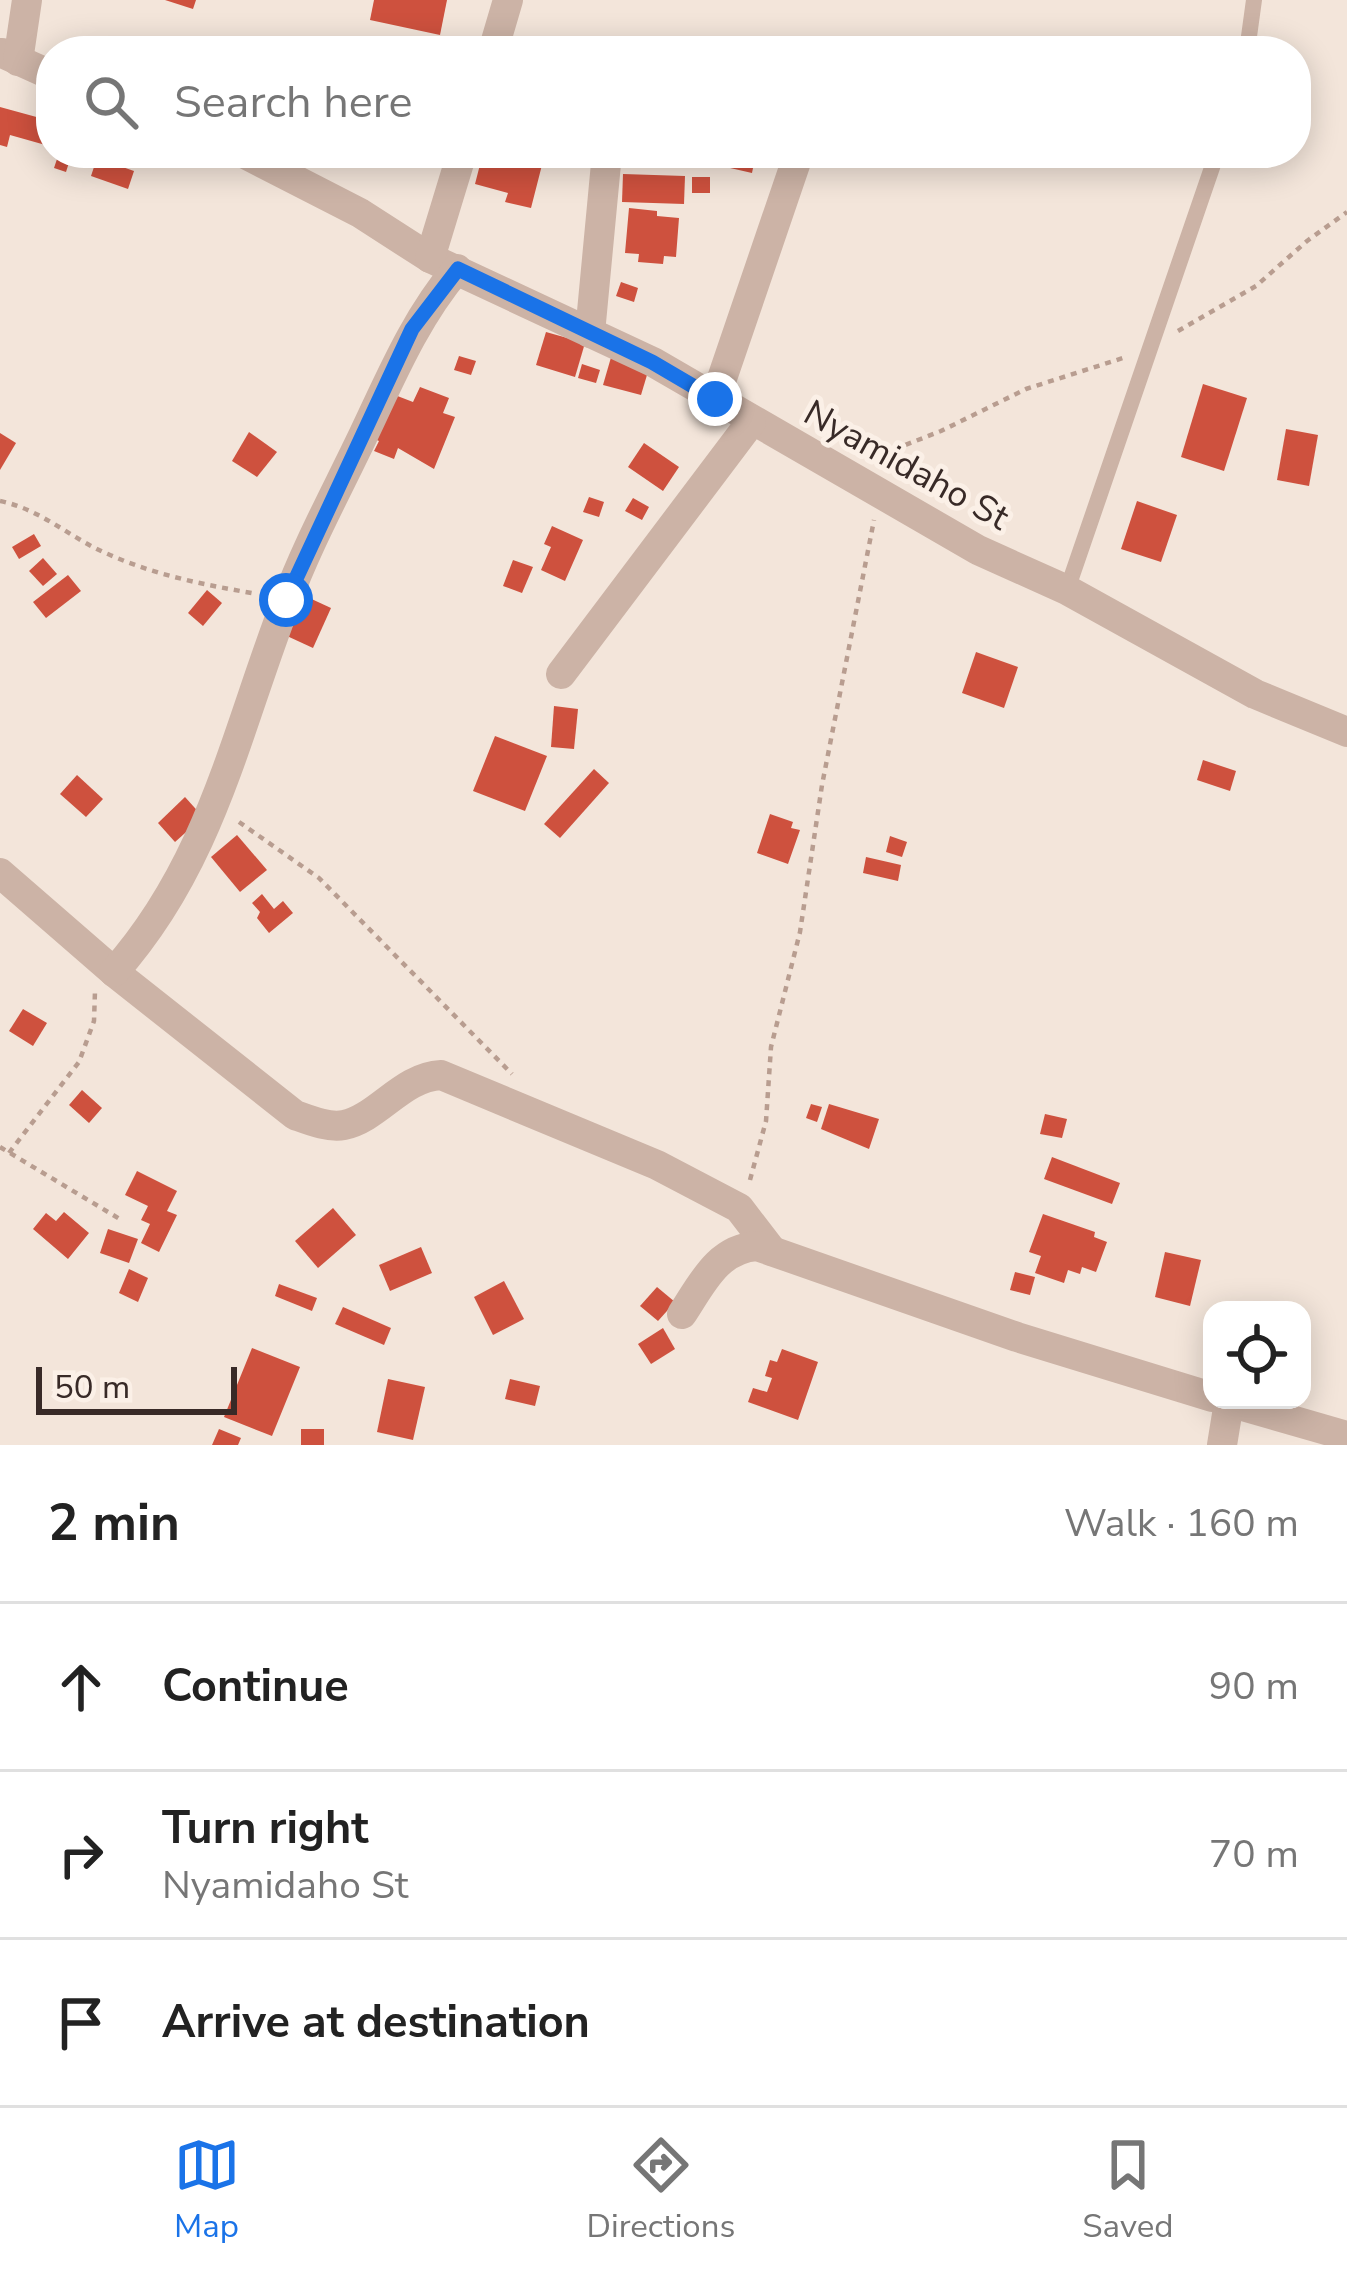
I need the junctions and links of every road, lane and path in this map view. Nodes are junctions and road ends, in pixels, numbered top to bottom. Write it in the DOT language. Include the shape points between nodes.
graph roads {
  1 [pos="27,0"];
  2 [pos="508,0"];
  3 [pos="1254,0"];
  4 [pos="497,36"];
  5 [pos="1249,36"];
  6 [pos="9,57"];
  7 [pos="272,168"];
  8 [pos="460,168"];
  9 [pos="606,168"];
  10 [pos="794,168"];
  11 [pos="1212,168"];
  12 [pos="1347,212"];
  13 [pos="444,263"];
  14 [pos="590,333"];
  15 [pos="1149,345"];
  16 [pos="715,399"];
  17 [pos="751,422"];
  18 [pos="832,467"];
  19 [pos="881,491"];
  20 [pos="0,501"];
  21 [pos="1067,590"];
  22 [pos="286,600"];
  23 [pos="561,674"];
  24 [pos="1347,733"];
  25 [pos="215,805"];
  26 [pos="0,873"];
  27 [pos="108,967"];
  28 [pos="518,1080"];
  29 [pos="0,1147"];
  30 [pos="10,1153"];
  31 [pos="739,1208"];
  32 [pos="123,1221"];
  33 [pos="772,1251"];
  34 [pos="682,1313"];
  35 [pos="1203,1394"];
  36 [pos="1221,1409"];
  37 [pos="1252,1409"];
  38 [pos="1347,1436"];
  39 [pos="1222,1445"];
  1 -- 6 [label="street"];
  2 -- 4 [label="street"];
  3 -- 5 [label="lane"];
  7 -- 13 [label="street, Nyamidaho St"];
  8 -- 13 [label="street"];
  9 -- 14 [label="street"];
  10 -- 16 [label="street"];
  11 -- 15 [label="lane"];
  12 -- 15 [label="path" via="1256,286"];
  13 -- 14 [label="street, Nyamidaho St"];
  13 -- 22 [label="street"];
  14 -- 16 [label="street, Nyamidaho St"];
  15 -- 18 [label="path"];
  15 -- 21 [label="lane"];
  16 -- 17 [label="street, Nyamidaho St"];
  17 -- 18 [label="street, Nyamidaho St"];
  17 -- 23 [label="street"];
  18 -- 19 [label="street, Nyamidaho St"];
  19 -- 21 [label="street, Nyamidaho St" via="978,550"];
  19 -- 31 [label="path" via="800,932 771,1047 766,1121"];
  20 -- 22 [label="path" via="140,566 199,586"];
  21 -- 24 [label="street, Nyamidaho St" via="1255,694"];
  22 -- 25 [label="street"];
  25 -- 27 [label="street" via="175,893 144,938"];
  25 -- 28 [label="path" via="319,878"];
  26 -- 27 [label="street"];
  27 -- 30 [label="path" via="80,1062"];
  27 -- 31 [label="street" via="295,1115 344,1125 424,1076 441,1075"];
  29 -- 30 [label="path"];
  30 -- 32 [label="path"];
  31 -- 33 [label="street"];
  33 -- 34 [label="street" via="729,1252"];
  33 -- 35 [label="street"];
  36 -- 39 [label="street"];
  37 -- 38 [label="street"];
}
